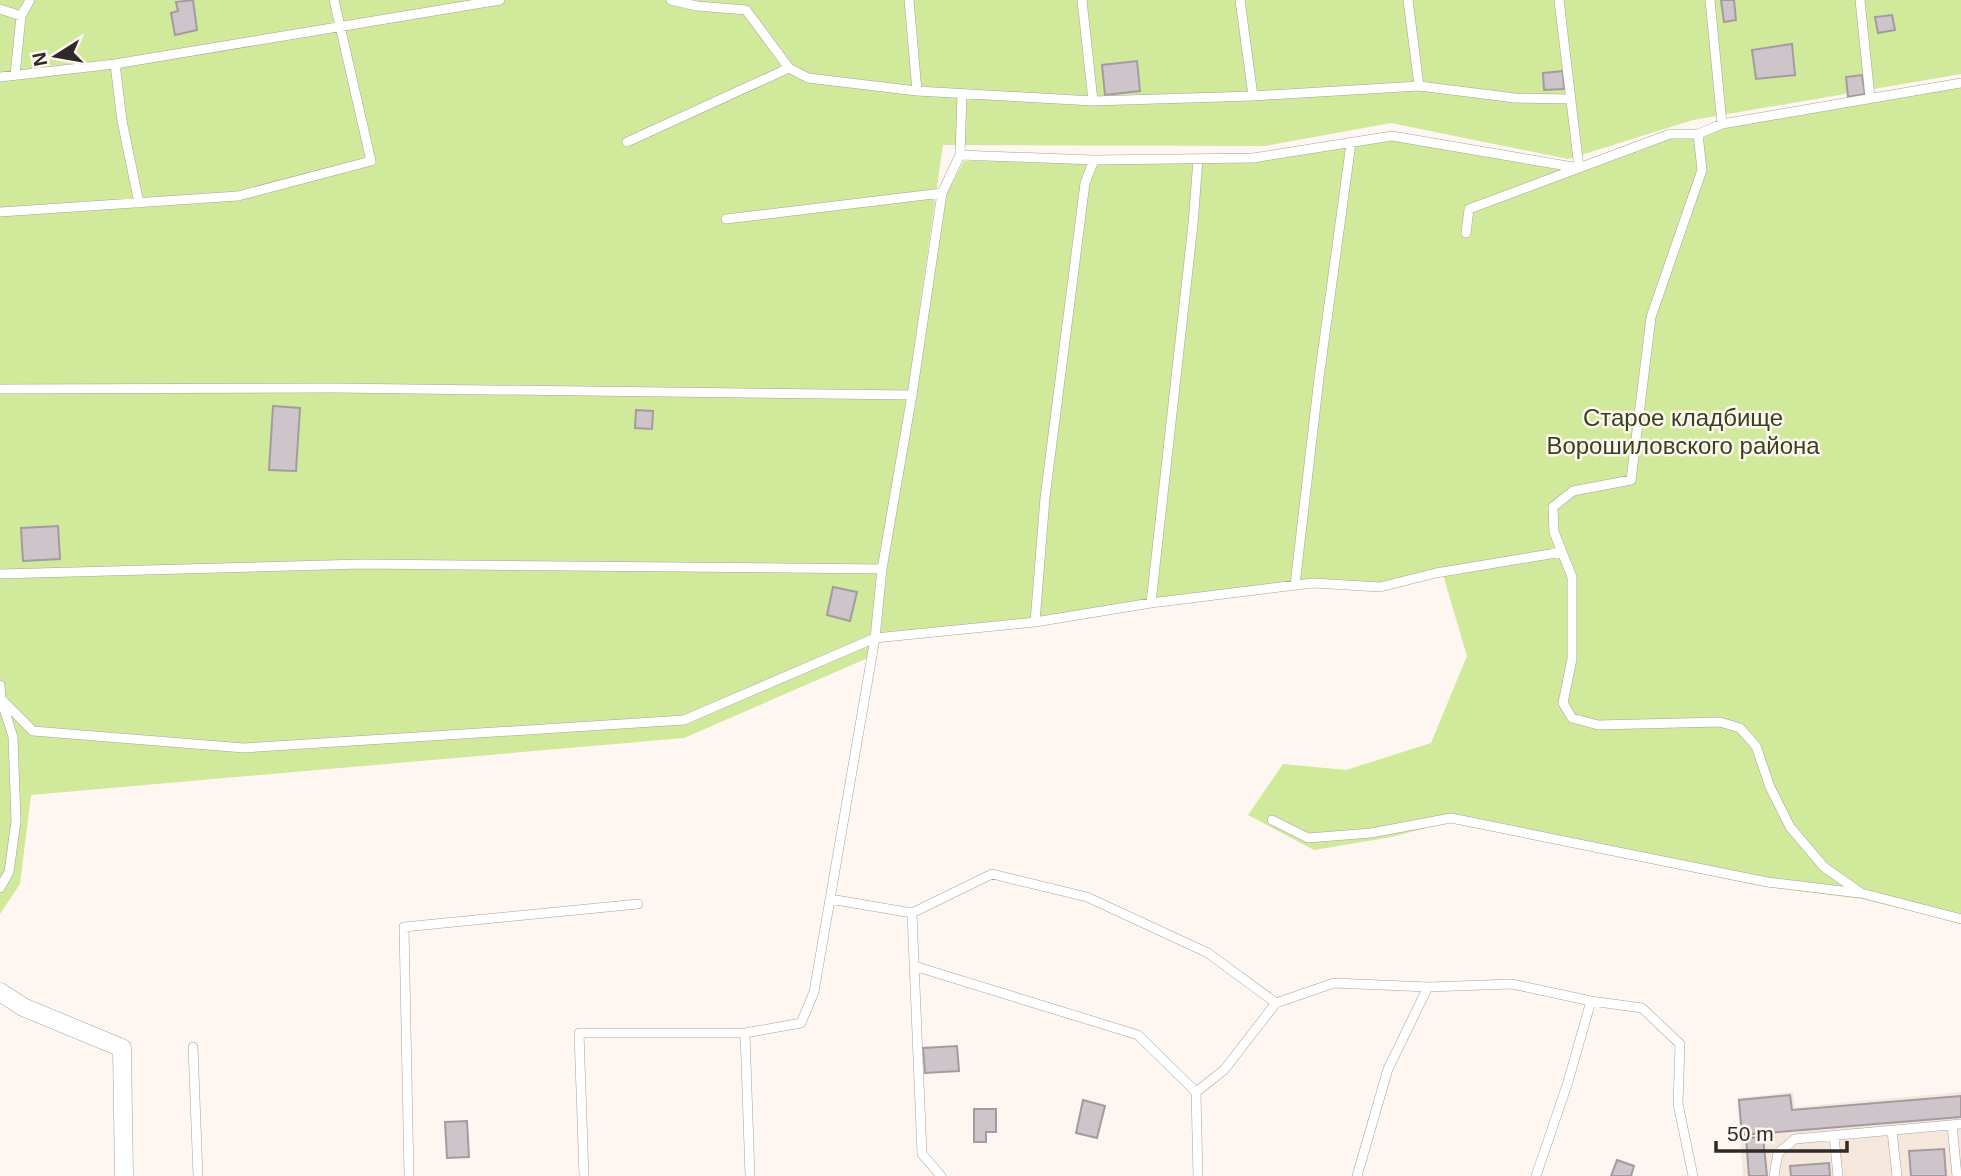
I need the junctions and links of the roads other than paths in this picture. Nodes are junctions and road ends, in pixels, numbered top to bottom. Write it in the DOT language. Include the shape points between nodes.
graph roads {
  1 [pos="30,0"];
  2 [pos="334,0"];
  3 [pos="500,0"];
  4 [pos="671,0"];
  5 [pos="744,0"];
  6 [pos="909,0"];
  7 [pos="1082,0"];
  8 [pos="1240,0"];
  9 [pos="1408,0"];
  10 [pos="1559,0"];
  11 [pos="1710,0"];
  12 [pos="1860,0"];
  13 [pos="0,9"];
  14 [pos="746,10"];
  15 [pos="21,16"];
  16 [pos="340,26"];
  17 [pos="116,65"];
  18 [pos="789,68"];
  19 [pos="15,75"];
  20 [pos="0,77"];
  21 [pos="1961,83"];
  22 [pos="1419,86"];
  23 [pos="918,90"];
  24 [pos="962,94"];
  25 [pos="1254,96"];
  26 [pos="1870,97"];
  27 [pos="1571,99"];
  28 [pos="1093,101"];
  29 [pos="1722,124"];
  30 [pos="1698,134"];
  31 [pos="627,142"];
  32 [pos="1351,143"];
  33 [pos="960,155"];
  34 [pos="1198,159"];
  35 [pos="1094,160"];
  36 [pos="1579,168"];
  37 [pos="942,193"];
  38 [pos="139,203"];
  39 [pos="0,212"];
  40 [pos="726,219"];
  41 [pos="1466,233"];
  42 [pos="0,389"];
  43 [pos="912,395"];
  44 [pos="1562,552"];
  45 [pos="882,569"];
  46 [pos="0,574"];
  47 [pos="1295,585"];
  48 [pos="1151,604"];
  49 [pos="1035,622"];
  50 [pos="875,638"];
  51 [pos="0,685"];
  52 [pos="1,699"];
  53 [pos="1272,820"];
  54 [pos="0,888"];
  55 [pos="1861,893"];
  56 [pos="830,899"];
  57 [pos="638,904"];
  58 [pos="912,913"];
  59 [pos="1961,919"];
  60 [pos="914,966"];
  61 [pos="1427,987"];
  62 [pos="0,992"];
  63 [pos="1591,1001"];
  64 [pos="1276,1003"];
  65 [pos="745,1033"];
  66 [pos="193,1046"];
  67 [pos="1196,1092"];
  68 [pos="1956,1125"];
  69 [pos="1892,1130"];
  70 [pos="1834,1136"];
  71 [pos="124,1176"];
  72 [pos="198,1176"];
  73 [pos="409,1176"];
  74 [pos="584,1176"];
  75 [pos="750,1176"];
  76 [pos="941,1176"];
  77 [pos="1198,1176"];
  78 [pos="1357,1176"];
  79 [pos="1536,1176"];
  80 [pos="1693,1176"];
  81 [pos="1774,1176"];
  82 [pos="1838,1176"];
  83 [pos="1897,1176"];
  84 [pos="1957,1176"];
  1 -- 15 [label="lane"];
  2 -- 16 [label="lane"];
  3 -- 16 [label="lane"];
  4 -- 14 [label="lane"];
  5 -- 14 [label="lane"];
  6 -- 23 [label="lane"];
  7 -- 28 [label="lane"];
  8 -- 25 [label="lane"];
  9 -- 22 [label="lane"];
  10 -- 27 [label="lane"];
  11 -- 29 [label="lane"];
  12 -- 26 [label="lane"];
  13 -- 15 [label="lane"];
  14 -- 18 [label="lane"];
  15 -- 19 [label="lane"];
  16 -- 17 [label="lane"];
  16 -- 38 [label="lane" via="371,161 238,196"];
  17 -- 19 [label="lane"];
  17 -- 38 [label="lane"];
  18 -- 23 [label="lane" via="808,78"];
  18 -- 31 [label="lane"];
  19 -- 20 [label="lane"];
  21 -- 26 [label="lane"];
  22 -- 25 [label="lane"];
  22 -- 27 [label="lane" via="1515,98"];
  23 -- 24 [label="lane"];
  24 -- 28 [label="lane"];
  24 -- 33 [label="lane"];
  25 -- 28 [label="lane"];
  26 -- 29 [label="lane"];
  27 -- 36 [label="lane"];
  29 -- 30 [label="lane"];
  30 -- 36 [label="lane" via="1670,134"];
  30 -- 44 [label="lane" via="1702,170 1651,317 1630,480 1573,491 1553,507 1554,531"];
  32 -- 34 [label="lane" via="1253,158"];
  32 -- 36 [label="lane" via="1392,136"];
  32 -- 47 [label="lane"];
  33 -- 35 [label="lane"];
  33 -- 37 [label="lane"];
  34 -- 35 [label="lane"];
  34 -- 48 [label="lane"];
  35 -- 49 [label="lane" via="1084,183 1045,498"];
  36 -- 41 [label="lane" via="1469,209"];
  37 -- 40 [label="lane"];
  37 -- 43 [label="lane"];
  38 -- 39 [label="lane"];
  42 -- 43 [label="lane"];
  43 -- 45 [label="lane"];
  44 -- 47 [label="lane" via="1380,587"];
  44 -- 55 [label="lane" via="1572,577 1572,659 1563,703 1572,718 1598,725 1720,722 1740,728 1756,746 1790,827 1824,867"];
  45 -- 46 [label="lane" via="362,564"];
  45 -- 50 [label="lane"];
  47 -- 48 [label="lane"];
  48 -- 49 [label="lane"];
  49 -- 50 [label="lane"];
  50 -- 52 [label="lane" via="684,720 244,748 33,731"];
  50 -- 56 [label="lane"];
  51 -- 52 [label="lane"];
  52 -- 54 [label="lane" via="13,737 16,821 9,872"];
  53 -- 55 [label="lane" via="1308,838 1371,833 1451,818 1767,882"];
  55 -- 59 [label="lane"];
  56 -- 58 [label="lane"];
  56 -- 65 [label="lane" via="814,992 801,1023"];
  57 -- 73 [label="lane" via="404,927"];
  58 -- 60 [label="lane"];
  58 -- 64 [label="lane" via="992,874 1087,897 1208,953"];
  60 -- 67 [label="lane" via="1138,1035"];
  60 -- 76 [label="lane" via="922,1154"];
  61 -- 63 [label="lane" via="1512,984"];
  61 -- 64 [label="lane" via="1334,983"];
  61 -- 78 [label="lane" via="1388,1069"];
  62 -- 71 [label="street" via="23,1007 122,1048"];
  63 -- 79 [label="lane"];
  63 -- 80 [label="lane" via="1642,1007 1680,1044 1678,1104"];
  64 -- 67 [label="lane" via="1224,1070"];
  65 -- 74 [label="lane" via="579,1033"];
  65 -- 75 [label="lane"];
  66 -- 72 [label="lane"];
  67 -- 77 [label="lane"];
  68 -- 69 [label="lane"];
  68 -- 84 [label="lane"];
  69 -- 70 [label="lane"];
  69 -- 83 [label="lane"];
  70 -- 81 [label="lane" via="1795,1139 1778,1153"];
  70 -- 82 [label="lane"];
}
